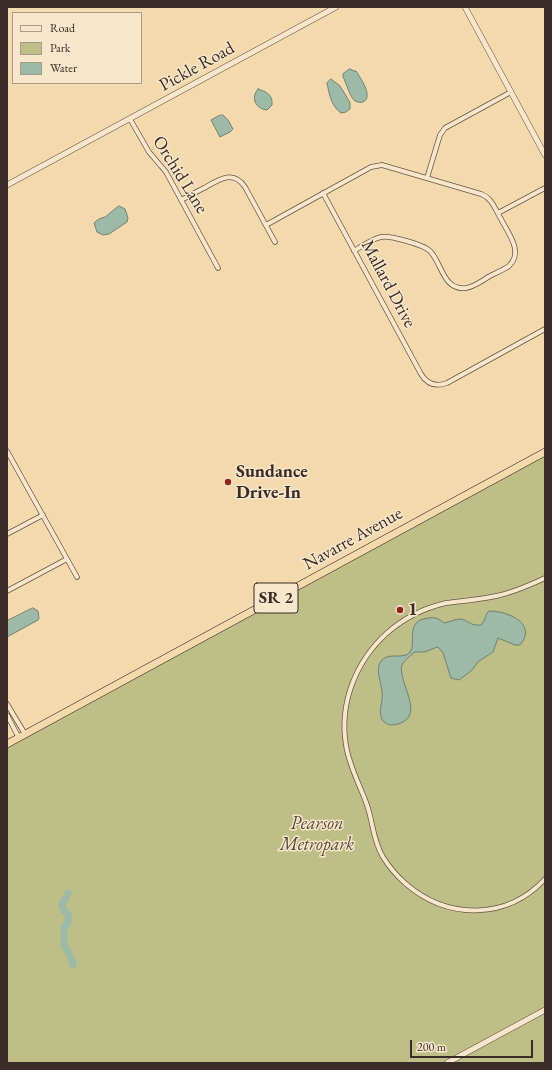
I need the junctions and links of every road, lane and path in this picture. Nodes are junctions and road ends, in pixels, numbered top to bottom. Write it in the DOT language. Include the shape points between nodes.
graph roads {
  1 [pos="336,7"];
  2 [pos="465,7"];
  3 [pos="511,92"];
  4 [pos="130,119"];
  5 [pos="545,155"];
  6 [pos="427,178"];
  7 [pos="7,186"];
  8 [pos="545,188"];
  9 [pos="323,194"];
  10 [pos="181,200"];
  11 [pos="498,213"];
  12 [pos="266,225"];
  13 [pos="275,242"];
  14 [pos="354,251"];
  15 [pos="218,268"];
  16 [pos="545,329"];
  17 [pos="7,451"];
  18 [pos="545,452"];
  19 [pos="43,515"];
  20 [pos="7,534"];
  21 [pos="67,559"];
  22 [pos="77,577"];
  23 [pos="545,578"];
  24 [pos="7,591"];
  25 [pos="7,704"];
  26 [pos="7,715"];
  27 [pos="22,736"];
  28 [pos="7,744"];
  29 [pos="545,879"];
  30 [pos="545,1010"];
  31 [pos="447,1063"];
  1 -- 4 [label="street, Pickle Road"];
  2 -- 3 [label="street"];
  3 -- 5 [label="street"];
  3 -- 6 [label="street" via="444,128"];
  4 -- 7 [label="street, Pickle Road"];
  4 -- 10 [label="street, Orchid Lane" via="149,152 166,172"];
  6 -- 9 [label="street" via="385,165 377,165"];
  6 -- 11 [label="street" via="484,195 492,202"];
  8 -- 11 [label="street"];
  9 -- 12 [label="street"];
  9 -- 14 [label="street, Mallard Drive"];
  10 -- 12 [label="street" via="222,178 231,177 244,185"];
  10 -- 15 [label="street, Orchid Lane"];
  11 -- 14 [label="street" via="514,243 514,257 506,268 468,288 457,288 449,283 431,252 422,246 385,236"];
  12 -- 13 [label="street"];
  14 -- 16 [label="street, Mallard Drive" via="421,374 432,384 447,383"];
  17 -- 19 [label="street"];
  18 -- 27 [label="highway, Navarre Avenue / SR 2"];
  19 -- 20 [label="street"];
  19 -- 21 [label="street"];
  21 -- 22 [label="street"];
  21 -- 24 [label="street"];
  23 -- 29 [label="street" via="496,596 431,607 398,625 375,646 358,671 349,693 345,723 350,761 367,806 379,850 394,872 410,887 443,906 469,911 502,906 517,900"];
  25 -- 27 [label="street"];
  26 -- 27 [label="street"];
  27 -- 28 [label="highway, Navarre Avenue / SR 2"];
  30 -- 31 [label="street"];
}
